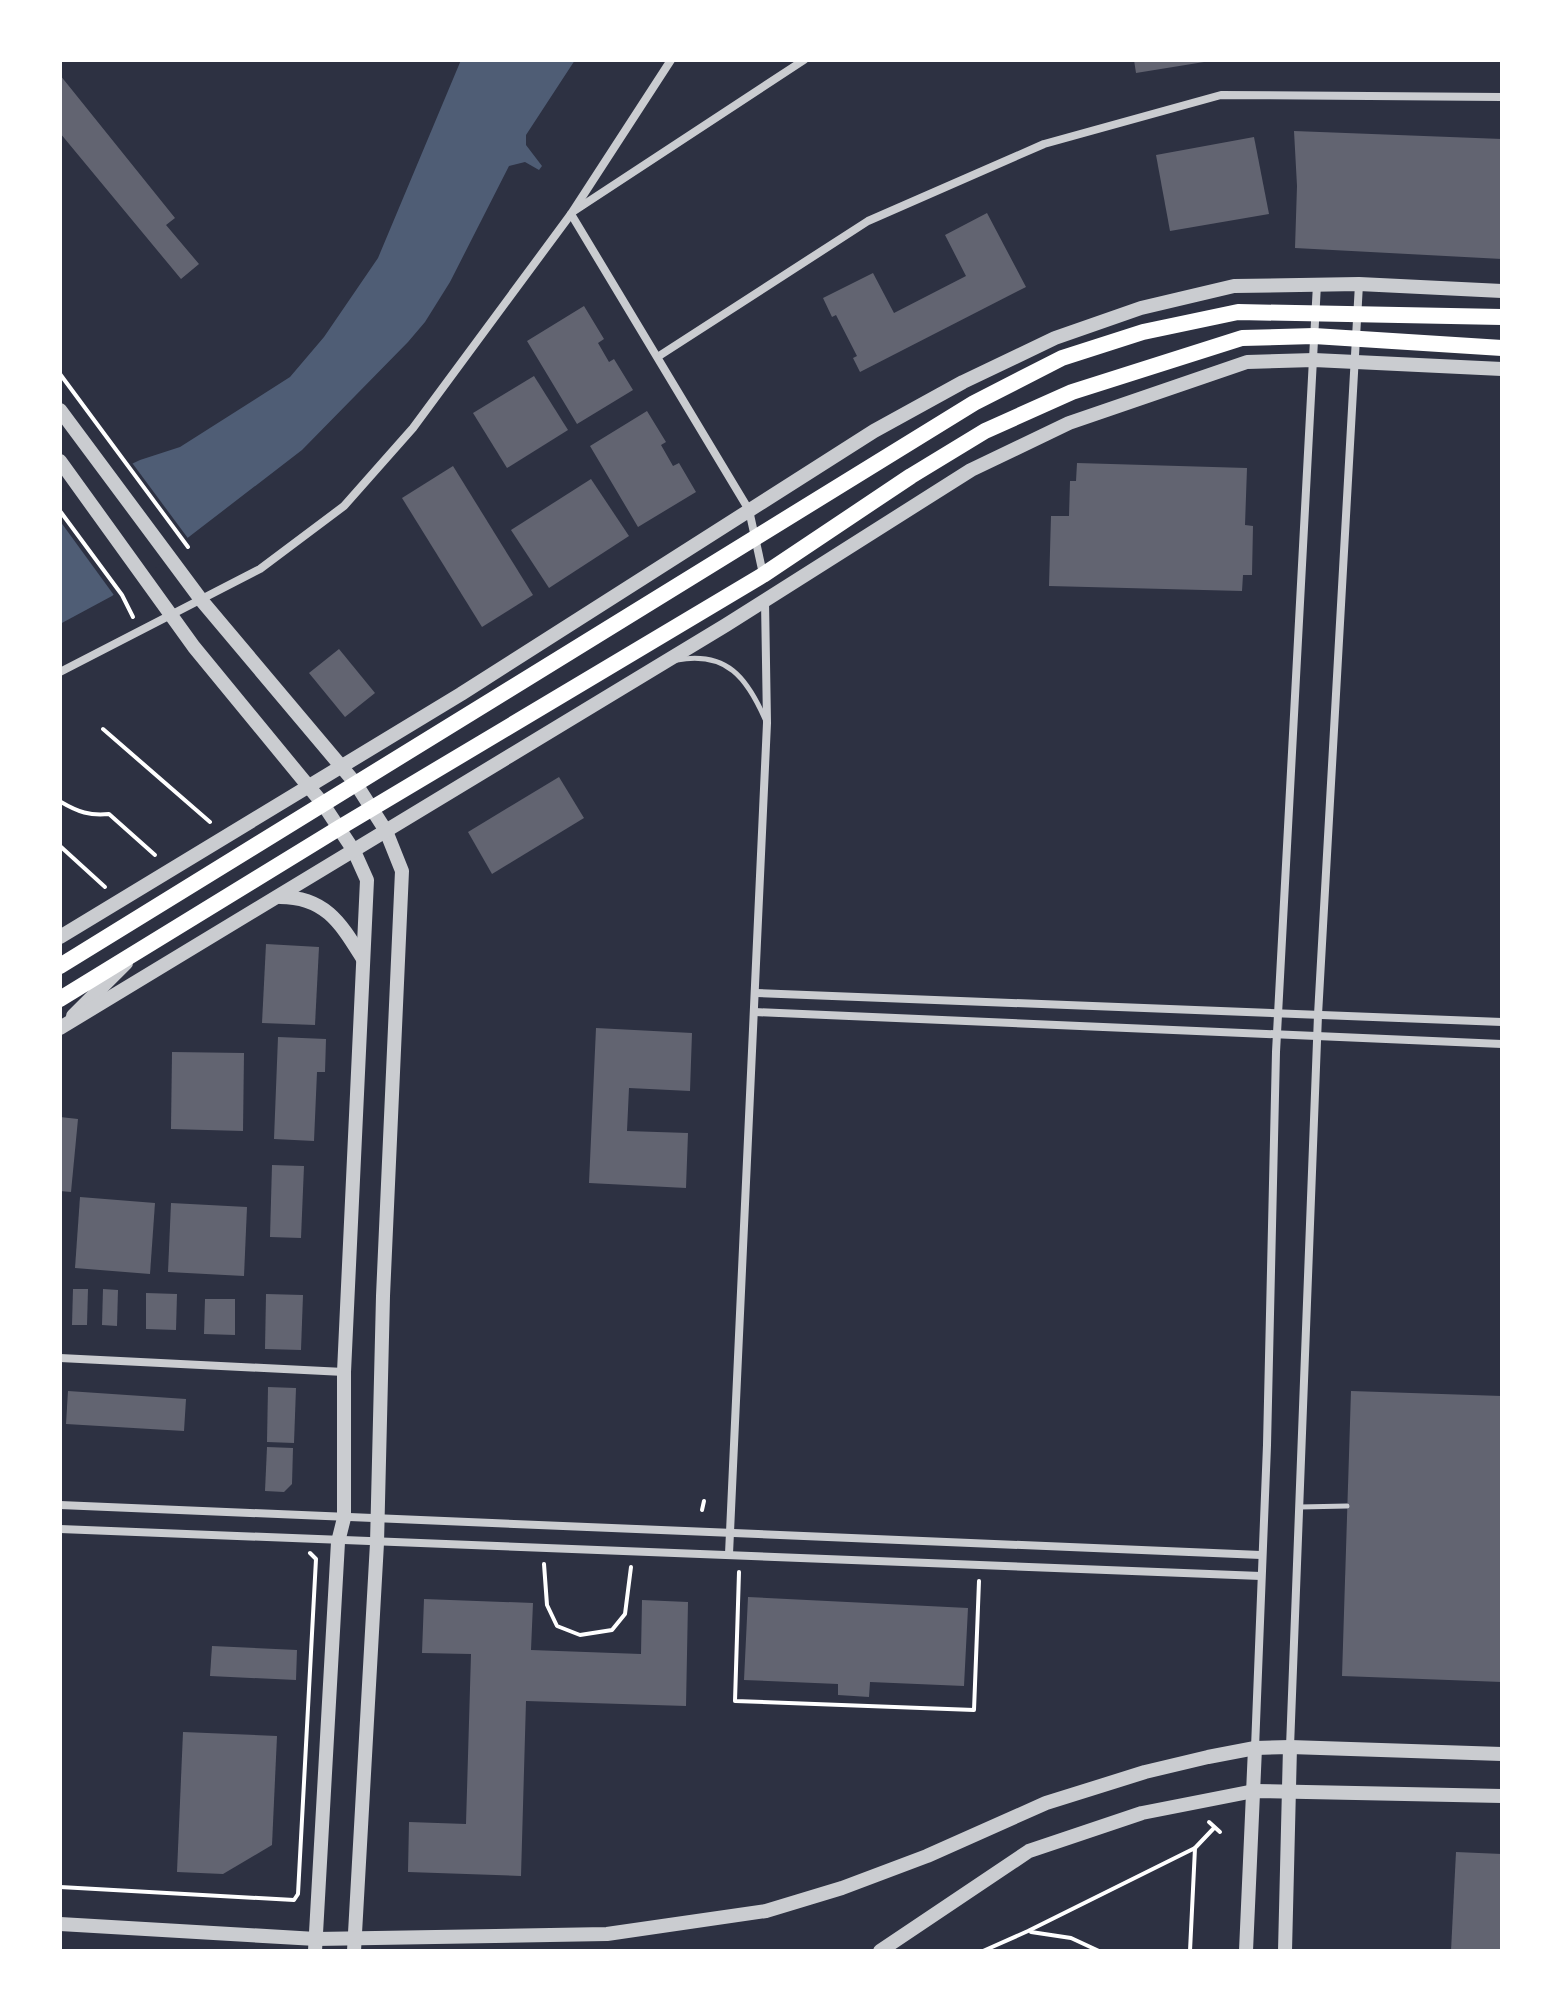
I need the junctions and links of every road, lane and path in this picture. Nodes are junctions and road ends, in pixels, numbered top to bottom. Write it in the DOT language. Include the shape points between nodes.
graph roads {
  1 [pos="671,60"];
  2 [pos="804,60"];
  3 [pos="788,63"];
  4 [pos="1502,97"];
  5 [pos="571,214"];
  6 [pos="1317,284"];
  7 [pos="1359,284"];
  8 [pos="1502,291"];
  9 [pos="1358,312"];
  10 [pos="1315,313"];
  11 [pos="1502,317"];
  12 [pos="1314,336"];
  13 [pos="1356,340"];
  14 [pos="1502,348"];
  15 [pos="659,356"];
  16 [pos="1314,360"];
  17 [pos="1355,364"];
  18 [pos="1502,369"];
  19 [pos="60,374"];
  20 [pos="60,410"];
  21 [pos="60,461"];
  22 [pos="749,510"];
  23 [pos="60,511"];
  24 [pos="754,540"];
  25 [pos="188,547"];
  26 [pos="763,575"];
  27 [pos="202,601"];
  28 [pos="765,601"];
  29 [pos="173,615"];
  30 [pos="133,617"];
  31 [pos="665,663"];
  32 [pos="60,672"];
  33 [pos="767,723"];
  34 [pos="103,729"];
  35 [pos="342,766"];
  36 [pos="356,784"];
  37 [pos="309,786"];
  38 [pos="61,802"];
  39 [pos="323,804"];
  40 [pos="372,809"];
  41 [pos="210,822"];
  42 [pos="339,828"];
  43 [pos="386,831"];
  44 [pos="60,846"];
  45 [pos="354,851"];
  46 [pos="155,855"];
  47 [pos="105,887"];
  48 [pos="280,897"];
  49 [pos="60,937"];
  50 [pos="139,951"];
  51 [pos="363,959"];
  52 [pos="60,966"];
  53 [pos="756,993"];
  54 [pos="60,999"];
  55 [pos="755,1012"];
  56 [pos="1278,1014"];
  57 [pos="1318,1015"];
  58 [pos="1502,1022"];
  59 [pos="60,1028"];
  60 [pos="1277,1035"];
  61 [pos="1317,1037"];
  62 [pos="1502,1044"];
  63 [pos="60,1358"];
  64 [pos="344,1372"];
  65 [pos="704,1501"];
  66 [pos="60,1505"];
  67 [pos="1347,1506"];
  68 [pos="1300,1507"];
  69 [pos="702,1510"];
  70 [pos="344,1518"];
  71 [pos="377,1519"];
  72 [pos="60,1529"];
  73 [pos="729,1533"];
  74 [pos="338,1542"];
  75 [pos="377,1543"];
  76 [pos="309,1551"];
  77 [pos="729,1554"];
  78 [pos="1261,1555"];
  79 [pos="544,1564"];
  80 [pos="631,1567"];
  81 [pos="739,1572"];
  82 [pos="1261,1576"];
  83 [pos="979,1581"];
  84 [pos="1290,1747"];
  85 [pos="1255,1748"];
  86 [pos="1502,1754"];
  87 [pos="1254,1791"];
  88 [pos="1289,1791"];
  89 [pos="1502,1796"];
  90 [pos="1209,1822"];
  91 [pos="1214,1828"];
  92 [pos="1220,1832"];
  93 [pos="1195,1848"];
  94 [pos="60,1887"];
  95 [pos="60,1924"];
  96 [pos="1028,1931"];
  97 [pos="316,1945"];
  98 [pos="354,1945"];
  99 [pos="880,1951"];
  100 [pos="983,1951"];
  101 [pos="1099,1951"];
  102 [pos="1190,1951"];
  103 [pos="1246,1951"];
  104 [pos="1285,1951"];
  1 -- 5 [label="street"];
  2 -- 3 [label="street"];
  3 -- 5 [label="street"];
  4 -- 15 [label="street" via="1221,95 1044,144 868,221"];
  5 -- 15 [label="street"];
  5 -- 27 [label="street" via="413,428 344,506 260,569"];
  6 -- 7 [label="street"];
  6 -- 10 [label="street"];
  6 -- 22 [label="street" via="1234,286 1141,308 1055,338 874,431"];
  7 -- 8 [label="street"];
  7 -- 9 [label="street"];
  9 -- 10 [label="main road"];
  9 -- 11 [label="main road"];
  9 -- 13 [label="street"];
  10 -- 12 [label="street"];
  10 -- 24 [label="main road" via="1238,312 1143,332 1062,358 974,403"];
  12 -- 13 [label="main road"];
  12 -- 16 [label="street"];
  12 -- 26 [label="main road" via="1242,338 1072,392 985,431"];
  13 -- 14 [label="main road"];
  13 -- 17 [label="street"];
  15 -- 22 [label="street"];
  16 -- 17 [label="street"];
  16 -- 28 [label="street" via="1247,362 1069,423 971,470"];
  16 -- 56 [label="street"];
  17 -- 18 [label="street"];
  17 -- 57 [label="street"];
  19 -- 25 [label="path"];
  20 -- 27 [label="street"];
  21 -- 29 [label="street"];
  22 -- 24 [label="street"];
  22 -- 35 [label="street"];
  23 -- 30 [label="path"];
  24 -- 26 [label="street"];
  24 -- 36 [label="main road"];
  26 -- 28 [label="lane"];
  26 -- 40 [label="main road"];
  27 -- 29 [label="street"];
  27 -- 35 [label="street"];
  28 -- 31 [label="street"];
  28 -- 33 [label="street"];
  29 -- 32 [label="street"];
  29 -- 37 [label="street"];
  31 -- 33 [label="lane" via="716,661 739,674"];
  31 -- 43 [label="street"];
  33 -- 53 [label="street"];
  34 -- 41 [label="path"];
  35 -- 36 [label="street"];
  35 -- 37 [label="street"];
  36 -- 39 [label="main road"];
  36 -- 40 [label="street"];
  37 -- 39 [label="street"];
  37 -- 49 [label="street"];
  38 -- 46 [label="path" via="79,812 109,814"];
  39 -- 42 [label="street"];
  39 -- 52 [label="main road"];
  40 -- 42 [label="main road"];
  40 -- 43 [label="street"];
  42 -- 45 [label="street"];
  42 -- 50 [label="main road"];
  43 -- 45 [label="street"];
  43 -- 71 [label="street" via="402,871"];
  44 -- 47 [label="path"];
  45 -- 48 [label="street"];
  45 -- 51 [label="street" via="367,880"];
  48 -- 51 [label="street" via="308,900 329,912"];
  48 -- 59 [label="street"];
  50 -- 54 [label="main road"];
  50 -- 59 [label="street"];
  51 -- 64 [label="street"];
  53 -- 55 [label="street"];
  53 -- 56 [label="street"];
  55 -- 60 [label="street"];
  55 -- 73 [label="street"];
  56 -- 57 [label="street"];
  56 -- 60 [label="street"];
  57 -- 58 [label="street"];
  57 -- 61 [label="street"];
  60 -- 61 [label="street"];
  60 -- 78 [label="street"];
  61 -- 62 [label="street"];
  61 -- 68 [label="street"];
  63 -- 64 [label="street"];
  64 -- 70 [label="street"];
  65 -- 69 [label="path"];
  66 -- 70 [label="street"];
  67 -- 68 [label="lane"];
  68 -- 84 [label="street"];
  70 -- 71 [label="street"];
  70 -- 74 [label="street"];
  71 -- 73 [label="street"];
  71 -- 75 [label="street"];
  72 -- 74 [label="street"];
  73 -- 77 [label="street"];
  73 -- 78 [label="street"];
  74 -- 75 [label="street"];
  74 -- 97 [label="street"];
  75 -- 77 [label="street"];
  75 -- 98 [label="street"];
  76 -- 94 [label="path" via="316,1559 294,1900"];
  77 -- 82 [label="street"];
  78 -- 82 [label="street"];
  79 -- 80 [label="path" via="547,1605 557,1626 580,1635 612,1630 625,1614"];
  81 -- 83 [label="path" via="735,1701 974,1710"];
  82 -- 85 [label="street"];
  84 -- 85 [label="street"];
  84 -- 86 [label="street"];
  84 -- 88 [label="street"];
  85 -- 87 [label="street"];
  85 -- 98 [label="street" via="1145,1772 1046,1803 927,1856 766,1911 607,1934"];
  87 -- 88 [label="street"];
  87 -- 99 [label="street" via="1142,1813 1029,1851"];
  87 -- 103 [label="street"];
  88 -- 89 [label="street"];
  88 -- 104 [label="street"];
  90 -- 91 [label="path"];
  91 -- 92 [label="path"];
  91 -- 93 [label="path"];
  93 -- 96 [label="path"];
  93 -- 102 [label="path"];
  95 -- 97 [label="street"];
  96 -- 100 [label="path"];
  96 -- 101 [label="path" via="1071,1938"];
  97 -- 98 [label="street"];
}
